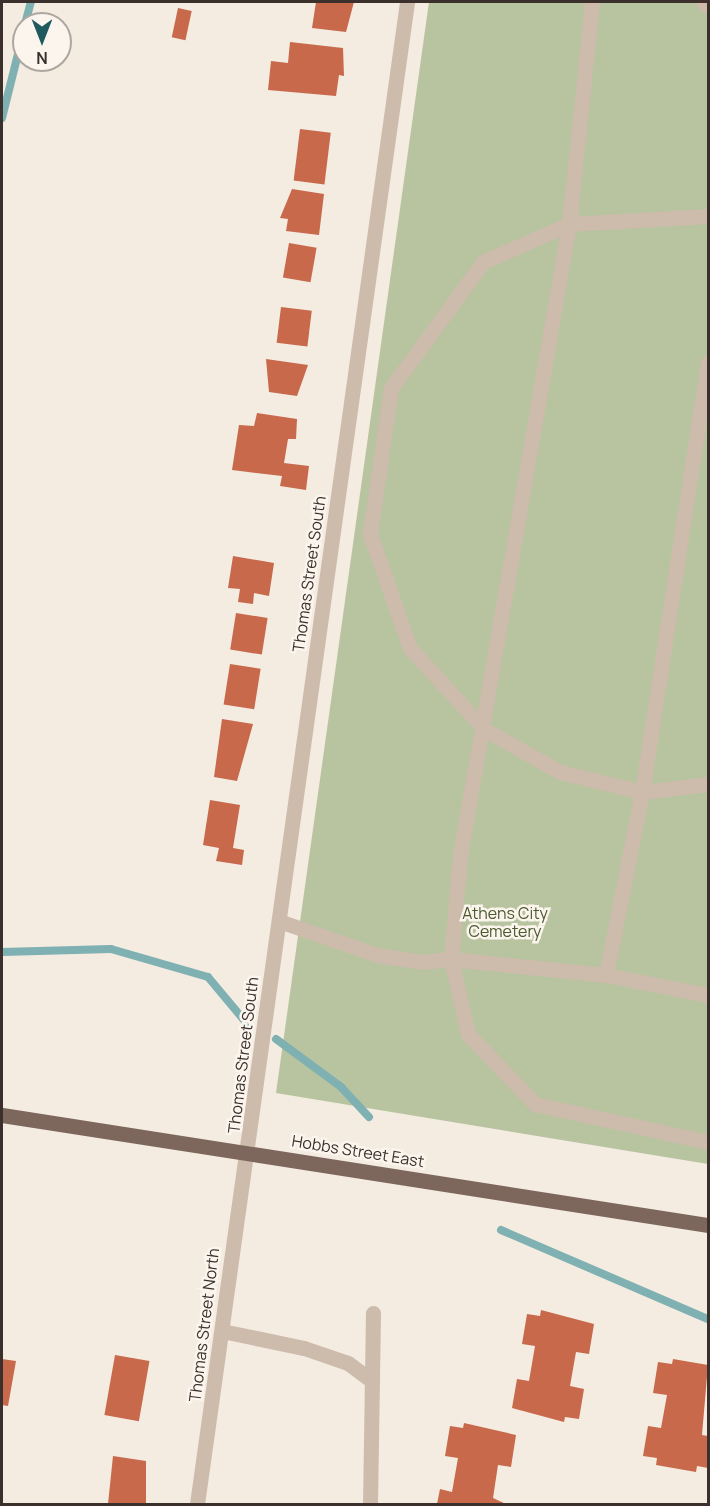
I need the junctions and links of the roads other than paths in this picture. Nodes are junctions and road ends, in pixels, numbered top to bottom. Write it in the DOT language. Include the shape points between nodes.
graph roads {
  1 [pos="407,2"];
  2 [pos="592,2"];
  3 [pos="703,2"];
  4 [pos="708,6"];
  5 [pos="708,216"];
  6 [pos="569,224"];
  7 [pos="708,363"];
  8 [pos="484,729"];
  9 [pos="708,784"];
  10 [pos="642,792"];
  11 [pos="279,921"];
  12 [pos="451,959"];
  13 [pos="606,975"];
  14 [pos="708,995"];
  15 [pos="2,1115"];
  16 [pos="708,1142"];
  17 [pos="249,1151"];
  18 [pos="708,1225"];
  19 [pos="373,1314"];
  20 [pos="222,1331"];
  21 [pos="372,1381"];
  22 [pos="197,1504"];
  23 [pos="370,1504"];
  1 -- 11 [label="street, Thomas Street South"];
  2 -- 6 [label="street"];
  3 -- 4 [label="street"];
  5 -- 6 [label="street"];
  6 -- 8 [label="street"];
  6 -- 8 [label="street" via="483,262 391,388 370,534 410,648"];
  7 -- 10 [label="street"];
  8 -- 10 [label="street" via="560,772"];
  8 -- 12 [label="street" via="459,855"];
  9 -- 10 [label="street"];
  10 -- 13 [label="street"];
  11 -- 12 [label="street" via="376,955"];
  11 -- 17 [label="street, Thomas Street South"];
  12 -- 13 [label="street"];
  12 -- 16 [label="street" via="468,1035 535,1104"];
  13 -- 14 [label="street"];
  15 -- 17 [label="main road, Hobbs Street East"];
  17 -- 18 [label="main road, Hobbs Street East"];
  17 -- 20 [label="street, Thomas Street North" via="239,1183"];
  19 -- 21 [label="street"];
  20 -- 21 [label="street" via="304,1348 348,1363"];
  20 -- 22 [label="street, Thomas Street North"];
  21 -- 23 [label="street"];
}
